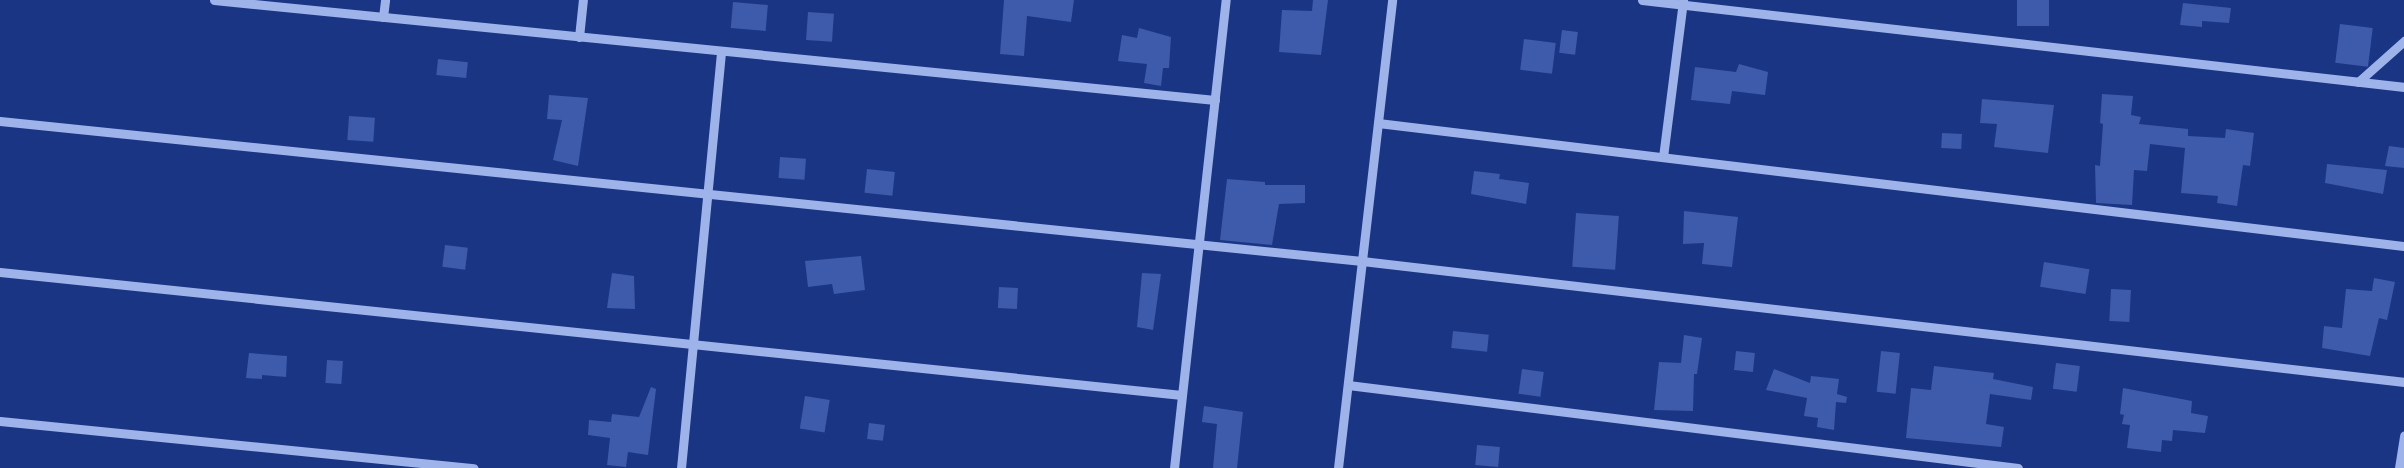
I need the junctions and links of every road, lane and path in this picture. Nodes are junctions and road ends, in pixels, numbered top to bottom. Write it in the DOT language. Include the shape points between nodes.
graph roads {
  1 [pos="214,0"];
  2 [pos="385,0"];
  3 [pos="583,0"];
  4 [pos="1226,0"];
  5 [pos="1392,0"];
  6 [pos="1642,0"];
  7 [pos="1683,2"];
  8 [pos="300,4"];
  9 [pos="383,17"];
  10 [pos="579,37"];
  11 [pos="2404,41"];
  12 [pos="721,51"];
  13 [pos="2358,82"];
  14 [pos="2404,87"];
  15 [pos="1215,100"];
  16 [pos="0,121"];
  17 [pos="1378,123"];
  18 [pos="1663,157"];
  19 [pos="707,194"];
  20 [pos="1199,244"];
  21 [pos="2404,246"];
  22 [pos="1362,261"];
  23 [pos="0,272"];
  24 [pos="693,344"];
  25 [pos="2404,382"];
  26 [pos="1348,385"];
  27 [pos="1182,395"];
  28 [pos="0,421"];
  29 [pos="2404,435"];
  30 [pos="474,468"];
  31 [pos="681,468"];
  32 [pos="1174,468"];
  33 [pos="1338,468"];
  34 [pos="2018,468"];
  35 [pos="2400,468"];
  1 -- 8 [label="street"];
  2 -- 9 [label="street"];
  3 -- 10 [label="street"];
  4 -- 15 [label="street"];
  5 -- 17 [label="street"];
  6 -- 7 [label="street"];
  7 -- 13 [label="street"];
  7 -- 18 [label="street"];
  8 -- 9 [label="street"];
  9 -- 10 [label="street"];
  10 -- 12 [label="street"];
  11 -- 13 [label="street"];
  12 -- 15 [label="street"];
  12 -- 19 [label="street"];
  13 -- 14 [label="street"];
  15 -- 20 [label="street"];
  16 -- 19 [label="street"];
  17 -- 18 [label="street"];
  17 -- 22 [label="street"];
  18 -- 21 [label="street"];
  19 -- 20 [label="street"];
  19 -- 24 [label="street"];
  20 -- 22 [label="street"];
  20 -- 27 [label="street"];
  22 -- 25 [label="street"];
  22 -- 26 [label="street"];
  23 -- 24 [label="street"];
  24 -- 27 [label="street"];
  24 -- 31 [label="street"];
  26 -- 33 [label="street"];
  26 -- 34 [label="street"];
  27 -- 32 [label="street"];
  28 -- 30 [label="street"];
  29 -- 35 [label="street"];
}
